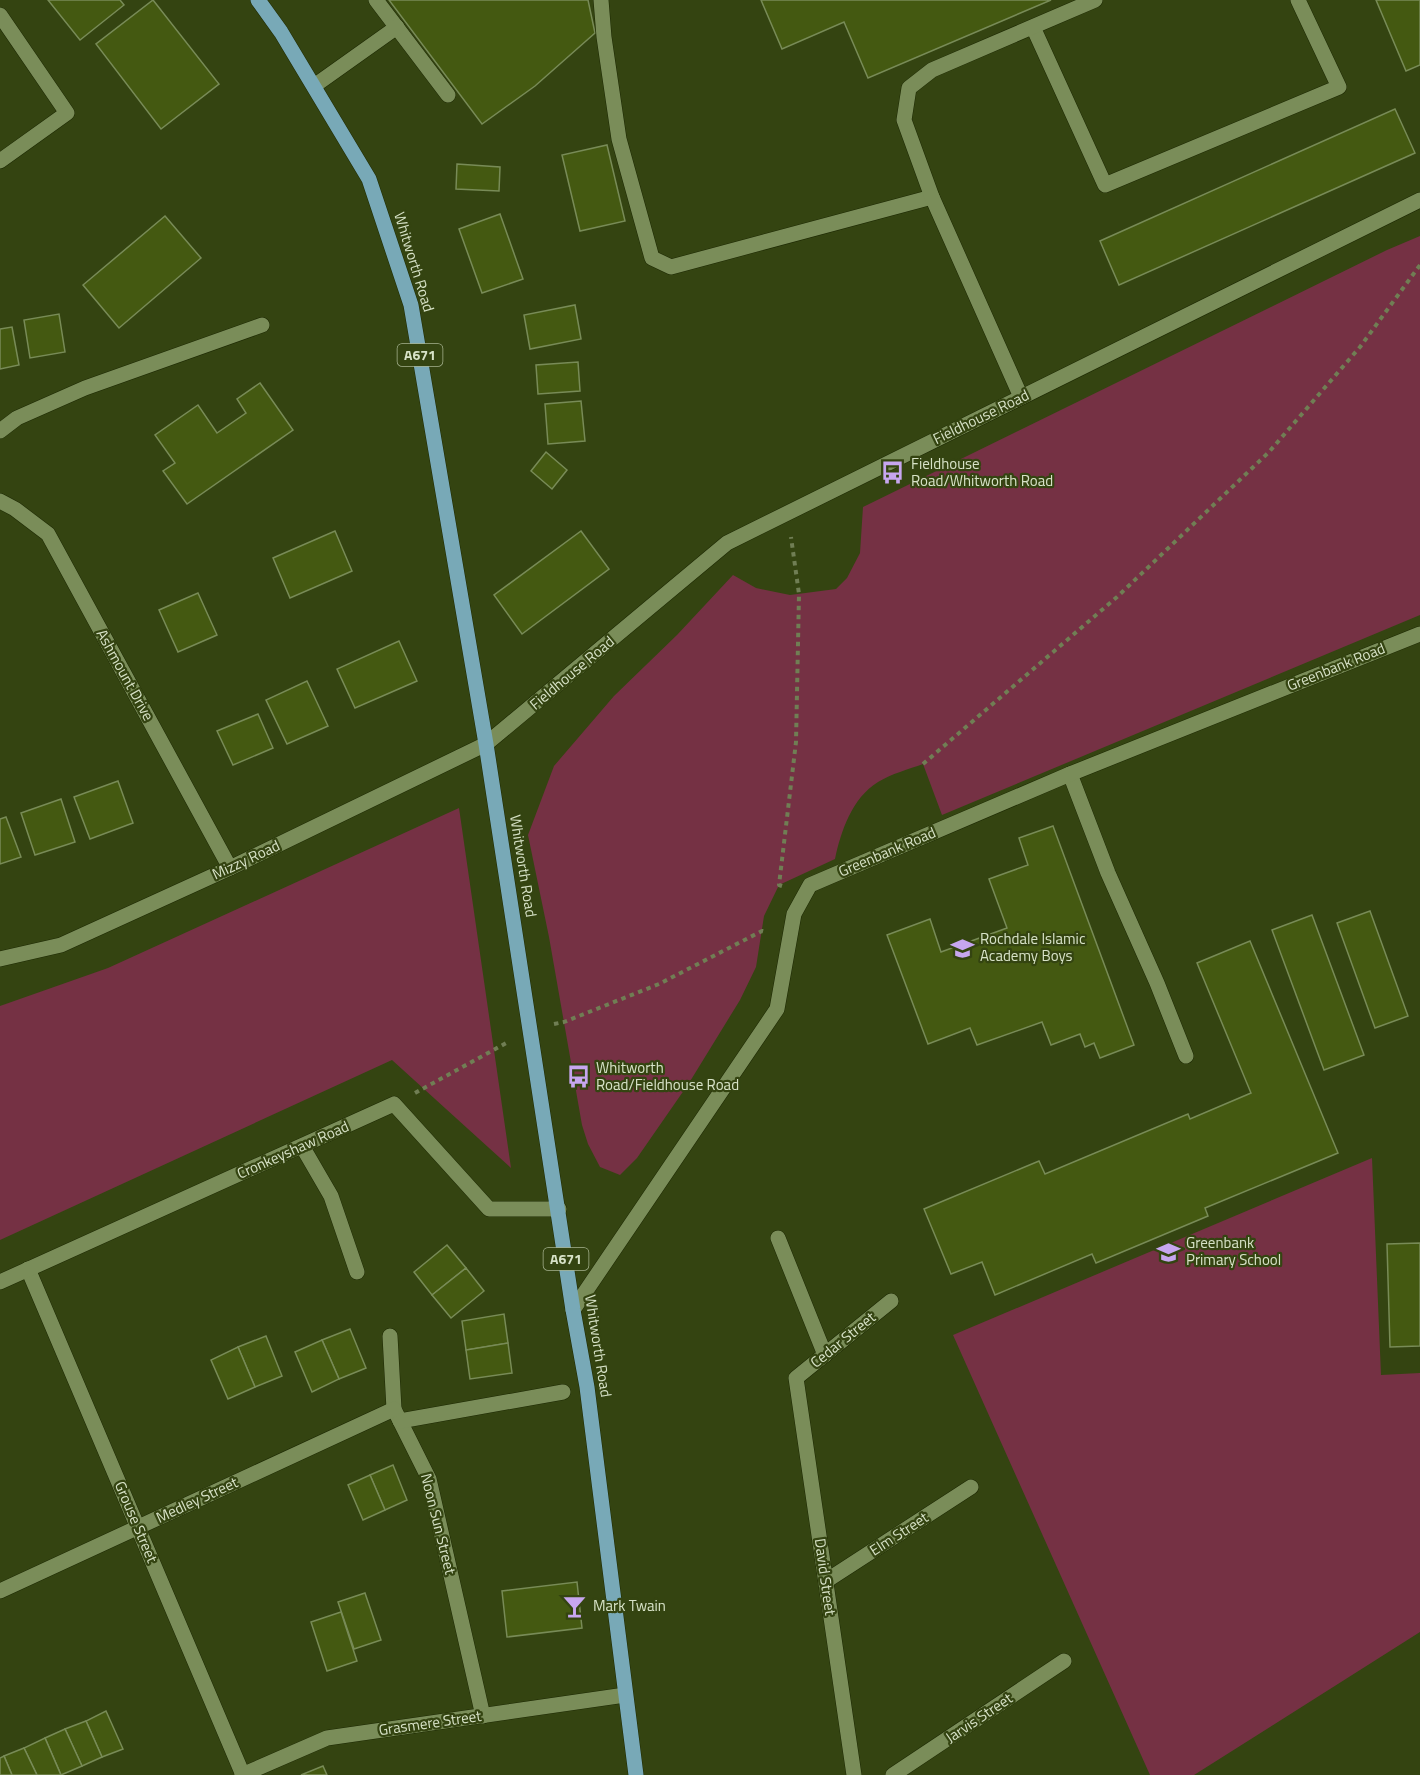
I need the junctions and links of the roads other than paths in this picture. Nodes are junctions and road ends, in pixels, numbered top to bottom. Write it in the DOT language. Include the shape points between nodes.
graph roads {
  1 [pos="258,0"];
  2 [pos="376,0"];
  3 [pos="602,0"];
  4 [pos="1095,0"];
  5 [pos="1298,0"];
  6 [pos="0,15"];
  7 [pos="397,27"];
  8 [pos="1033,27"];
  9 [pos="314,86"];
  10 [pos="448,95"];
  11 [pos="0,161"];
  12 [pos="933,197"];
  13 [pos="1420,200"];
  14 [pos="262,325"];
  15 [pos="1021,397"];
  16 [pos="0,431"];
  17 [pos="0,501"];
  18 [pos="1420,634"];
  19 [pos="486,744"];
  20 [pos="1070,774"];
  21 [pos="230,868"];
  22 [pos="0,959"];
  23 [pos="1186,1056"];
  24 [pos="302,1146"];
  25 [pos="559,1209"];
  26 [pos="778,1238"];
  27 [pos="28,1269"];
  28 [pos="357,1272"];
  29 [pos="0,1282"];
  30 [pos="891,1301"];
  31 [pos="573,1310"];
  32 [pos="390,1336"];
  33 [pos="825,1355"];
  34 [pos="796,1378"];
  35 [pos="562,1392"];
  36 [pos="397,1415"];
  37 [pos="971,1487"];
  38 [pos="138,1527"];
  39 [pos="826,1581"];
  40 [pos="0,1591"];
  41 [pos="1064,1661"];
  42 [pos="625,1695"];
  43 [pos="483,1716"];
  44 [pos="243,1775"];
  45 [pos="636,1775"];
  46 [pos="855,1775"];
  47 [pos="893,1775"];
  1 -- 9 [label="main road, Whitworth Road / A671"];
  2 -- 7 [label="street"];
  3 -- 12 [label="street" via="619,139 652,258 671,267"];
  4 -- 8 [label="street"];
  5 -- 8 [label="street" via="1339,87 1105,185"];
  6 -- 11 [label="street" via="67,113"];
  7 -- 9 [label="street"];
  7 -- 10 [label="street"];
  8 -- 12 [label="street" via="933,70 909,88 904,120"];
  9 -- 19 [label="main road, Whitworth Road / A671" via="369,179 411,305"];
  12 -- 15 [label="street"];
  13 -- 15 [label="street, Fieldhouse Road"];
  14 -- 16 [label="street" via="85,388 17,417"];
  15 -- 19 [label="street, Fieldhouse Road" via="727,543"];
  17 -- 21 [label="street, Ashmount Drive" via="48,534"];
  18 -- 20 [label="street, Greenbank Road"];
  19 -- 21 [label="street, Mizzy Road"];
  19 -- 25 [label="main road, Whitworth Road / A671"];
  20 -- 23 [label="street"];
  20 -- 31 [label="street, Greenbank Road" via="810,885 794,914 777,1008"];
  21 -- 22 [label="street, Mizzy Road" via="61,945"];
  24 -- 25 [label="street, Cronkeyshaw Road" via="394,1104 489,1209"];
  24 -- 27 [label="street, Cronkeyshaw Road"];
  24 -- 28 [label="street" via="331,1196"];
  25 -- 31 [label="main road, Whitworth Road / A671"];
  26 -- 33 [label="street"];
  27 -- 29 [label="street, Cronkeyshaw Road"];
  27 -- 38 [label="street, Grouse Street"];
  30 -- 33 [label="street, Cedar Street"];
  31 -- 42 [label="main road, Whitworth Road / A671" via="587,1387"];
  32 -- 36 [label="street, Noon Sun Street"];
  33 -- 34 [label="street, Cedar Street"];
  34 -- 39 [label="street, David Street"];
  35 -- 36 [label="street, Medley Street"];
  36 -- 38 [label="street, Medley Street"];
  36 -- 43 [label="street, Noon Sun Street" via="429,1479"];
  37 -- 39 [label="street, Elm Street"];
  38 -- 40 [label="street, Medley Street"];
  38 -- 44 [label="street, Grouse Street"];
  39 -- 46 [label="street, David Street"];
  41 -- 47 [label="street, Jarvis Street"];
  42 -- 43 [label="street, Grasmere Street"];
  42 -- 45 [label="main road, Whitworth Road / A671"];
  43 -- 44 [label="street, Grasmere Street" via="327,1738"];
}
